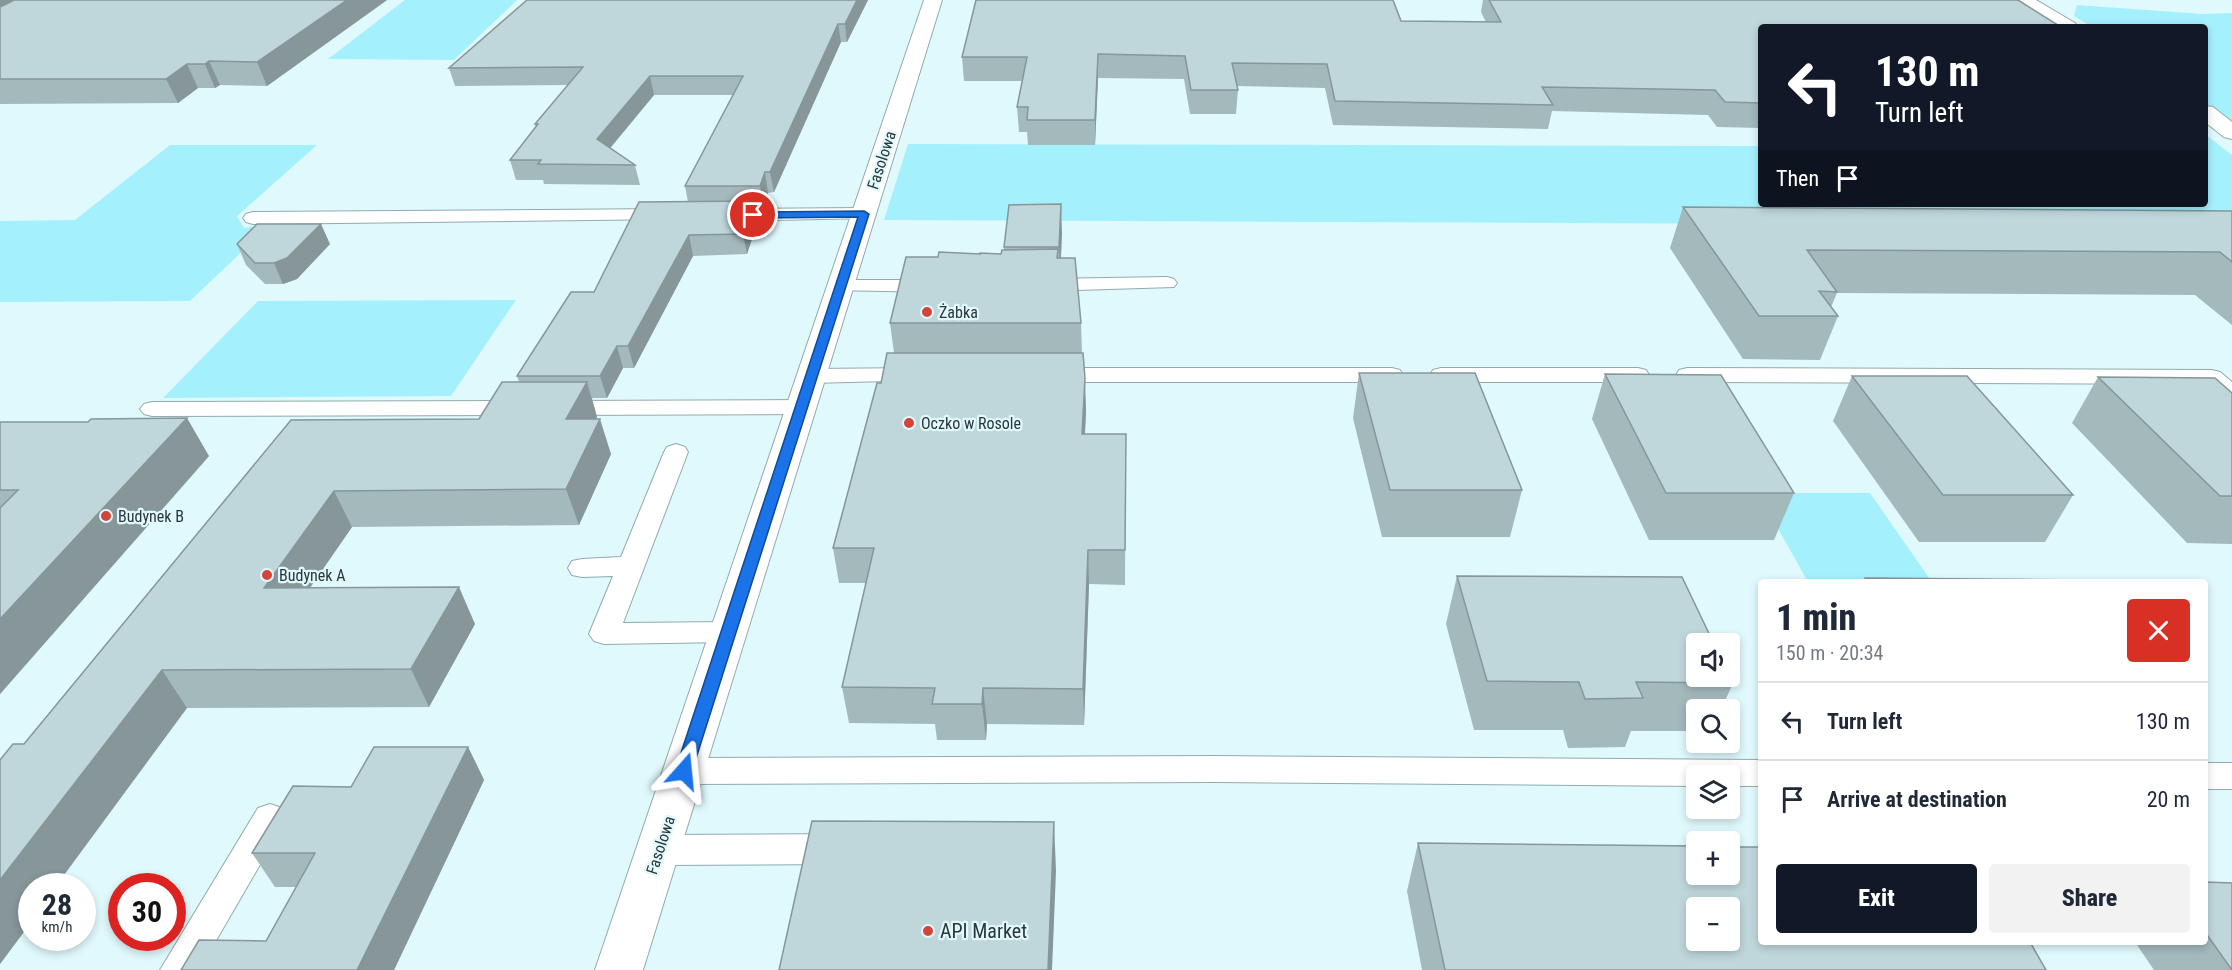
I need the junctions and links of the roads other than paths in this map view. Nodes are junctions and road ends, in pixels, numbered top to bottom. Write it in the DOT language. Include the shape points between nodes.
graph roads {
  1 [pos="933,0"];
  2 [pos="2023,0"];
  3 [pos="2063,24"];
  4 [pos="2208,114"];
  5 [pos="2232,132"];
  6 [pos="864,214"];
  7 [pos="682,215"];
  8 [pos="705,215"];
  9 [pos="254,218"];
  10 [pos="1167,283"];
  11 [pos="954,285"];
  12 [pos="1025,285"];
  13 [pos="840,286"];
  14 [pos="939,375"];
  15 [pos="1031,375"];
  16 [pos="811,376"];
  17 [pos="2232,394"];
  18 [pos="801,407"];
  19 [pos="152,410"];
  20 [pos="676,452"];
  21 [pos="630,566"];
  22 [pos="582,568"];
  23 [pos="728,632"];
  24 [pos="684,771"];
  25 [pos="1758,773"];
  26 [pos="2208,776"];
  27 [pos="2232,776"];
  28 [pos="270,818"];
  29 [pos="870,849"];
  30 [pos="658,850"];
  31 [pos="179,970"];
  32 [pos="619,970"];
  1 -- 6 [label="street, Fasolowa"];
  2 -- 3 [label="street"];
  4 -- 5 [label="street"];
  6 -- 8 [label="lane"];
  6 -- 13 [label="street, Fasolowa"];
  7 -- 9 [label="lane"];
  10 -- 12 [label="lane"];
  11 -- 13 [label="lane"];
  13 -- 16 [label="street, Fasolowa"];
  14 -- 16 [label="lane"];
  15 -- 17 [label="lane" via="2212,377"];
  16 -- 18 [label="street, Fasolowa"];
  18 -- 19 [label="lane"];
  18 -- 23 [label="street, Fasolowa"];
  20 -- 21 [label="lane"];
  21 -- 22 [label="lane"];
  21 -- 23 [label="lane" via="604,634"];
  23 -- 24 [label="street, Fasolowa"];
  24 -- 25 [label="lane"];
  24 -- 30 [label="street, Fasolowa"];
  26 -- 27 [label="lane"];
  28 -- 31 [label="lane"];
  29 -- 30 [label="lane"];
  30 -- 32 [label="street, Fasolowa"];
}
